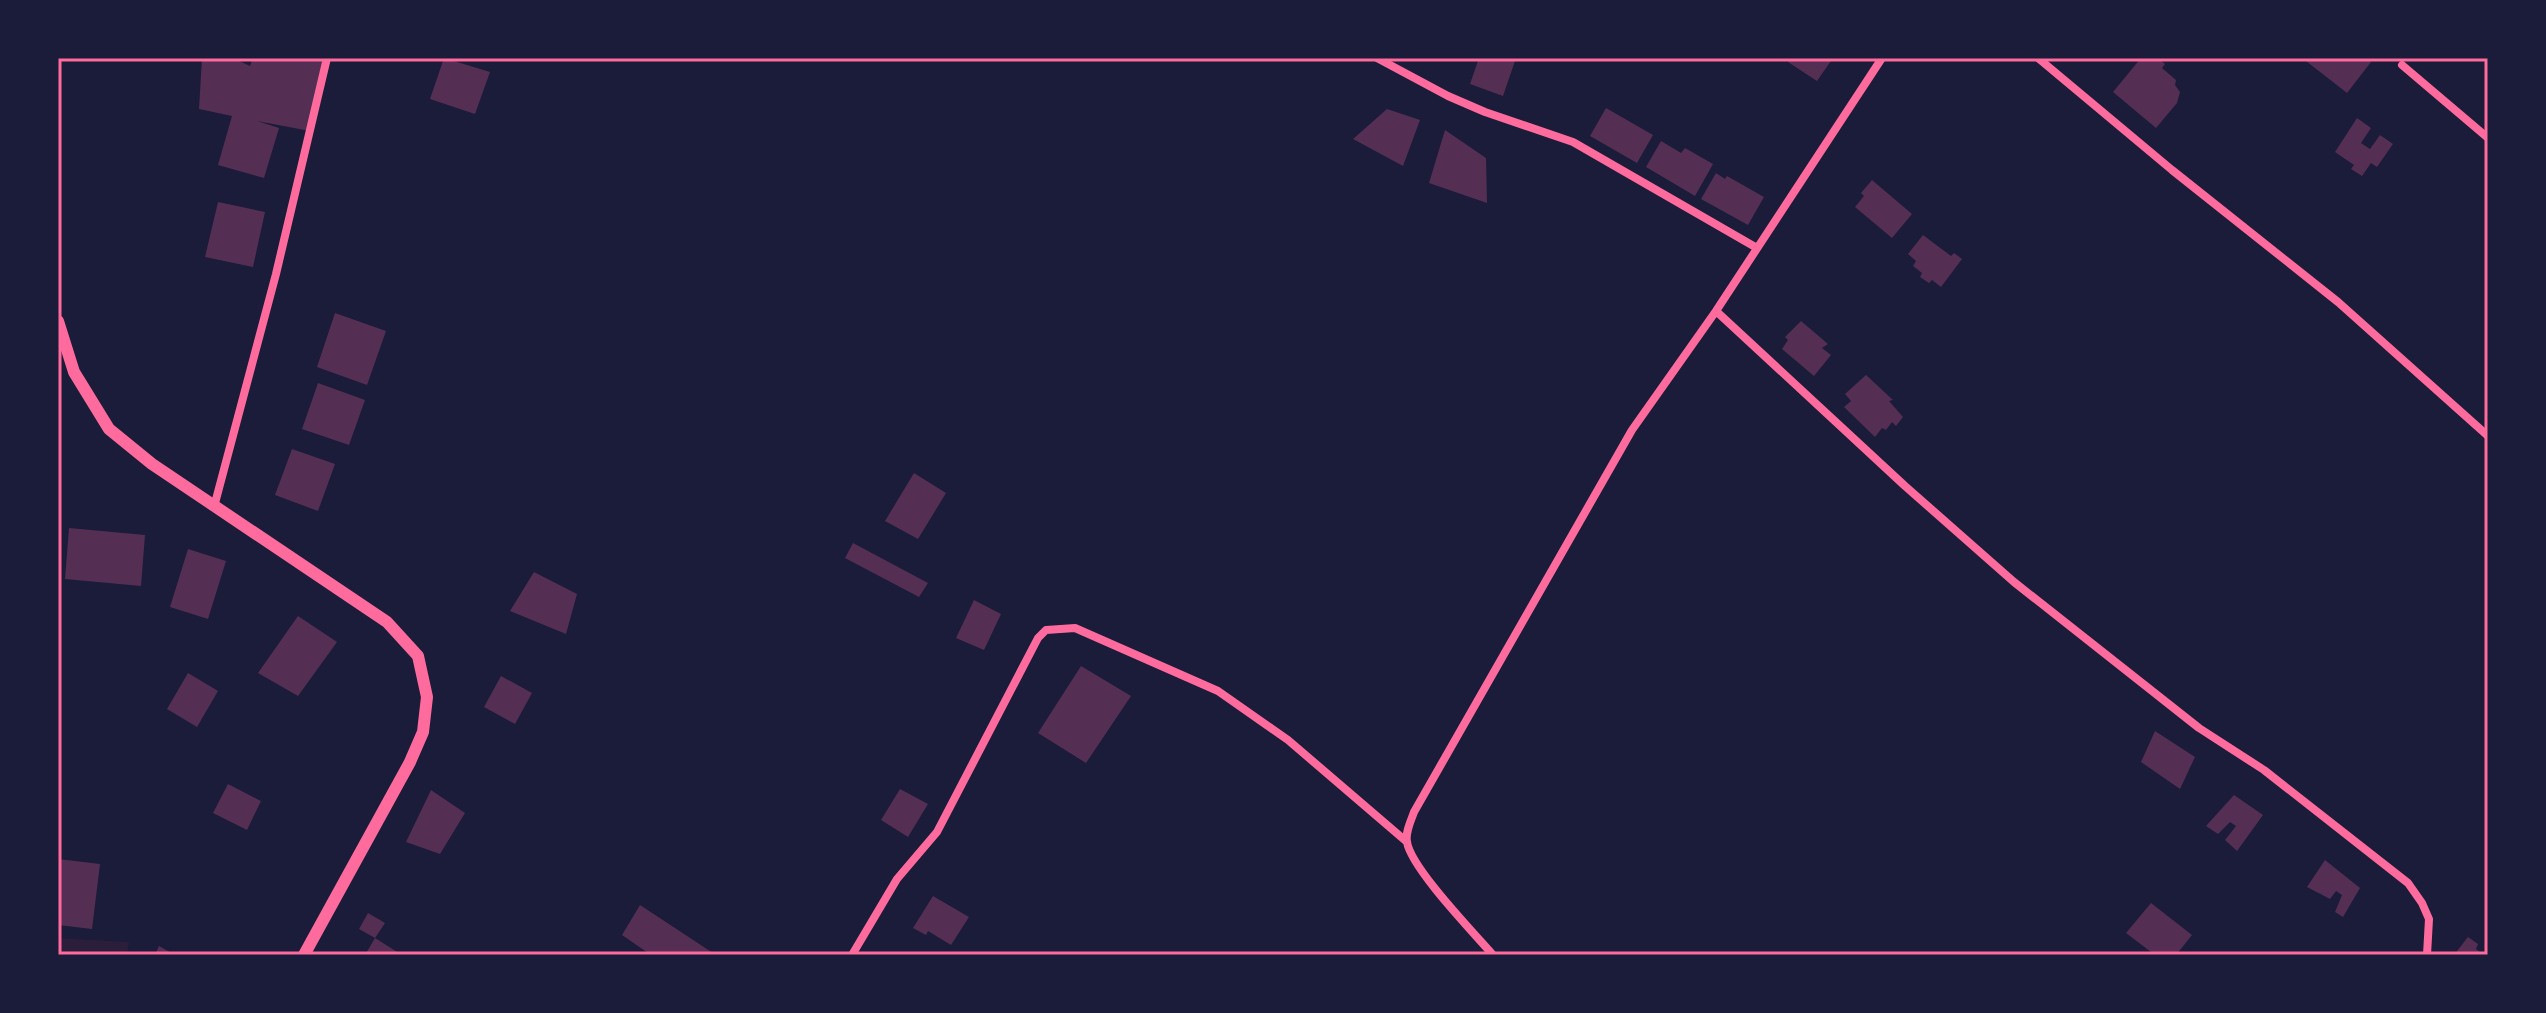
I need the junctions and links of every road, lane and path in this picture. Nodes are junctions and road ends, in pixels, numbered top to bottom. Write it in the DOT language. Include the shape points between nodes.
graph roads {
  1 [pos="327,58"];
  2 [pos="1377,58"];
  3 [pos="1882,58"];
  4 [pos="2038,58"];
  5 [pos="2402,65"];
  6 [pos="2488,138"];
  7 [pos="1757,248"];
  8 [pos="1716,311"];
  9 [pos="58,321"];
  10 [pos="2488,436"];
  11 [pos="214,507"];
  12 [pos="1407,842"];
  13 [pos="304,955"];
  14 [pos="852,955"];
  15 [pos="1493,955"];
  16 [pos="2427,955"];
  1 -- 11 [label="street"];
  2 -- 7 [label="street" via="1460,101 1573,142"];
  3 -- 7 [label="street"];
  4 -- 10 [label="street" via="2338,302"];
  5 -- 6 [label="street"];
  7 -- 8 [label="street"];
  8 -- 12 [label="street" via="1632,430 1422,795"];
  8 -- 16 [label="street" via="2014,582 2408,883 2429,919"];
  9 -- 11 [label="street" via="74,372 109,429"];
  11 -- 13 [label="street" via="387,622 418,656 427,697 423,732 410,762"];
  12 -- 14 [label="street" via="1288,740 1218,691 1075,628 1046,630 937,832 897,879"];
  12 -- 15 [label="street" via="1418,866"];
}
